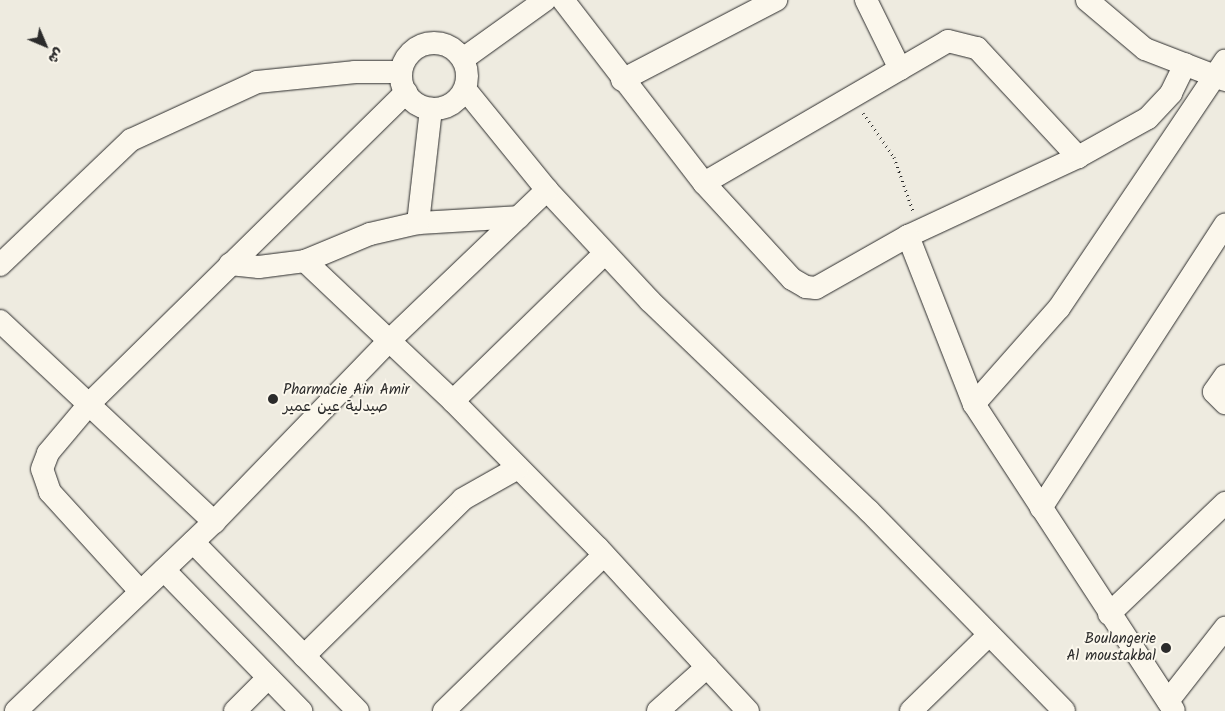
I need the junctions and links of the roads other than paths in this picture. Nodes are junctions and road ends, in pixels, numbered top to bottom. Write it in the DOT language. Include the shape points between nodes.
graph roads {
  1 [pos="545,0"];
  2 [pos="563,0"];
  3 [pos="776,0"];
  4 [pos="866,0"];
  5 [pos="1087,0"];
  6 [pos="463,59"];
  7 [pos="1185,64"];
  8 [pos="900,69"];
  9 [pos="1223,73"];
  10 [pos="622,80"];
  11 [pos="404,82"];
  12 [pos="465,89"];
  13 [pos="431,109"];
  14 [pos="1078,157"];
  15 [pos="704,183"];
  16 [pos="547,190"];
  17 [pos="519,217"];
  18 [pos="418,223"];
  19 [pos="1225,225"];
  20 [pos="914,233"];
  21 [pos="605,253"];
  22 [pos="305,262"];
  23 [pos="230,264"];
  24 [pos="0,265"];
  25 [pos="0,321"];
  26 [pos="391,339"];
  27 [pos="1225,376"];
  28 [pos="452,401"];
  29 [pos="91,402"];
  30 [pos="1225,403"];
  31 [pos="974,404"];
  32 [pos="518,468"];
  33 [pos="1225,503"];
  34 [pos="1041,508"];
  35 [pos="214,522"];
  36 [pos="193,542"];
  37 [pos="604,555"];
  38 [pos="164,570"];
  39 [pos="140,591"];
  40 [pos="1110,614"];
  41 [pos="1225,628"];
  42 [pos="989,635"];
  43 [pos="304,656"];
  44 [pos="707,667"];
  45 [pos="268,678"];
  46 [pos="1171,706"];
  47 [pos="916,710"];
  48 [pos="16,711"];
  49 [pos="235,711"];
  50 [pos="301,711"];
  51 [pos="358,711"];
  52 [pos="444,711"];
  53 [pos="658,711"];
  54 [pos="748,711"];
  55 [pos="1064,711"];
  1 -- 6 [label="street"];
  2 -- 10 [label="street"];
  3 -- 10 [label="street"];
  4 -- 8 [label="street"];
  5 -- 7 [label="street" via="1145,49"];
  6 -- 11 [label="street" via="448,46 428,43 410,54"];
  6 -- 12 [label="street"];
  7 -- 9 [label="street"];
  7 -- 14 [label="street" via="1160,108"];
  8 -- 14 [label="street" via="948,41 969,43"];
  8 -- 15 [label="street"];
  9 -- 31 [label="street" via="1059,308"];
  10 -- 15 [label="street"];
  11 -- 13 [label="street"];
  11 -- 23 [label="street"];
  11 -- 24 [label="street" via="354,72 257,82 131,140"];
  12 -- 13 [label="street" via="451,104"];
  12 -- 16 [label="street"];
  13 -- 18 [label="street"];
  14 -- 20 [label="street"];
  15 -- 20 [label="street" via="792,279 816,288"];
  16 -- 17 [label="street"];
  16 -- 21 [label="street"];
  17 -- 18 [label="street"];
  17 -- 26 [label="street"];
  18 -- 22 [label="street" via="370,234"];
  19 -- 34 [label="street"];
  20 -- 31 [label="street"];
  21 -- 28 [label="street"];
  21 -- 42 [label="street"];
  22 -- 23 [label="street" via="259,267"];
  22 -- 26 [label="street"];
  23 -- 29 [label="street"];
  25 -- 29 [label="street" via="48,370"];
  26 -- 28 [label="street"];
  26 -- 35 [label="street"];
  27 -- 30 [label="street" via="1214,392"];
  28 -- 32 [label="street"];
  29 -- 35 [label="street"];
  29 -- 39 [label="street" via="48,453 42,469 45,481"];
  31 -- 34 [label="street"];
  32 -- 37 [label="street"];
  32 -- 43 [label="street" via="463,499"];
  33 -- 40 [label="street"];
  34 -- 40 [label="street"];
  35 -- 36 [label="street"];
  36 -- 38 [label="street"];
  36 -- 43 [label="street"];
  37 -- 44 [label="street"];
  37 -- 52 [label="street"];
  38 -- 39 [label="street"];
  38 -- 45 [label="street"];
  39 -- 48 [label="street"];
  40 -- 46 [label="street"];
  41 -- 46 [label="street"];
  42 -- 47 [label="street"];
  42 -- 55 [label="street"];
  43 -- 51 [label="street"];
  44 -- 53 [label="street"];
  44 -- 54 [label="street"];
  45 -- 49 [label="street"];
  45 -- 50 [label="street"];
}
